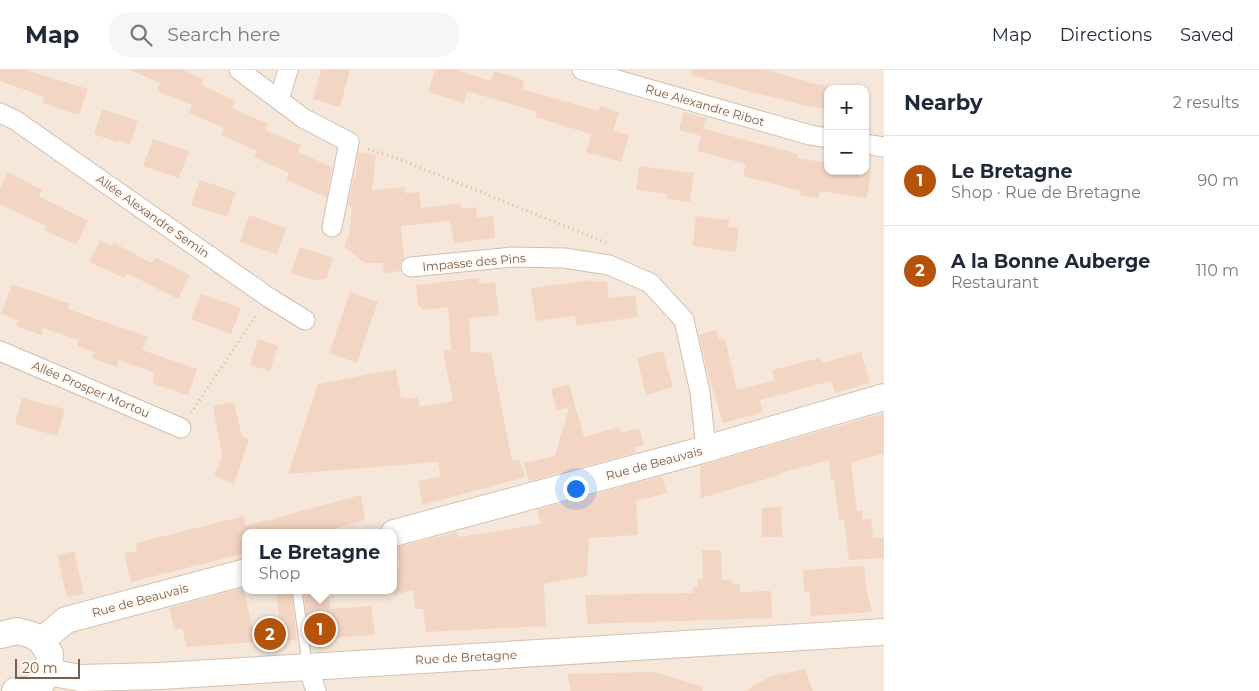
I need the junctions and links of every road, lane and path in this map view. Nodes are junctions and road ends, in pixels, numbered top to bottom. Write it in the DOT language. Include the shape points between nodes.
graph roads {
  1 [pos="239,70"];
  2 [pos="288,70"];
  3 [pos="582,70"];
  4 [pos="279,100"];
  5 [pos="0,113"];
  6 [pos="824,137"];
  7 [pos="349,142"];
  8 [pos="869,145"];
  9 [pos="884,147"];
  10 [pos="332,227"];
  11 [pos="612,245"];
  12 [pos="411,267"];
  13 [pos="268,297"];
  14 [pos="305,320"];
  15 [pos="0,351"];
  16 [pos="884,397"];
  17 [pos="181,428"];
  18 [pos="706,449"];
  19 [pos="397,532"];
  20 [pos="242,573"];
  21 [pos="298,594"];
  22 [pos="884,632"];
  23 [pos="0,635"];
  24 [pos="41,641"];
  25 [pos="308,667"];
  26 [pos="48,672"];
  27 [pos="15,691"];
  28 [pos="316,691"];
  1 -- 4 [label="street"];
  2 -- 4 [label="street"];
  3 -- 6 [label="street, Rue Alexandre Ribot"];
  4 -- 7 [label="street" via="304,118"];
  5 -- 13 [label="street, Allée Alexandre Semin" via="15,120"];
  7 -- 10 [label="street"];
  7 -- 11 [label="path" via="399,158"];
  8 -- 9 [label="street"];
  12 -- 18 [label="street, Impasse des Pins" via="512,257 564,258 609,265 650,283 684,320 700,392"];
  13 -- 14 [label="street, Allée Alexandre Semin"];
  13 -- 17 [label="path"];
  15 -- 17 [label="street, Allée Prosper Mortou"];
  16 -- 18 [label="main road, Rue de Beauvais"];
  18 -- 19 [label="main road, Rue de Beauvais"];
  20 -- 24 [label="main road, Rue de Beauvais" via="66,620"];
  21 -- 25 [label="lane"];
  22 -- 25 [label="main road, Rue de Bretagne"];
  23 -- 24 [label="main road" via="17,632"];
  24 -- 26 [label="main road" via="50,654"];
  25 -- 26 [label="main road, Rue de Bretagne" via="80,678"];
  25 -- 28 [label="street"];
  26 -- 27 [label="main road" via="40,684 28,690"];
}
